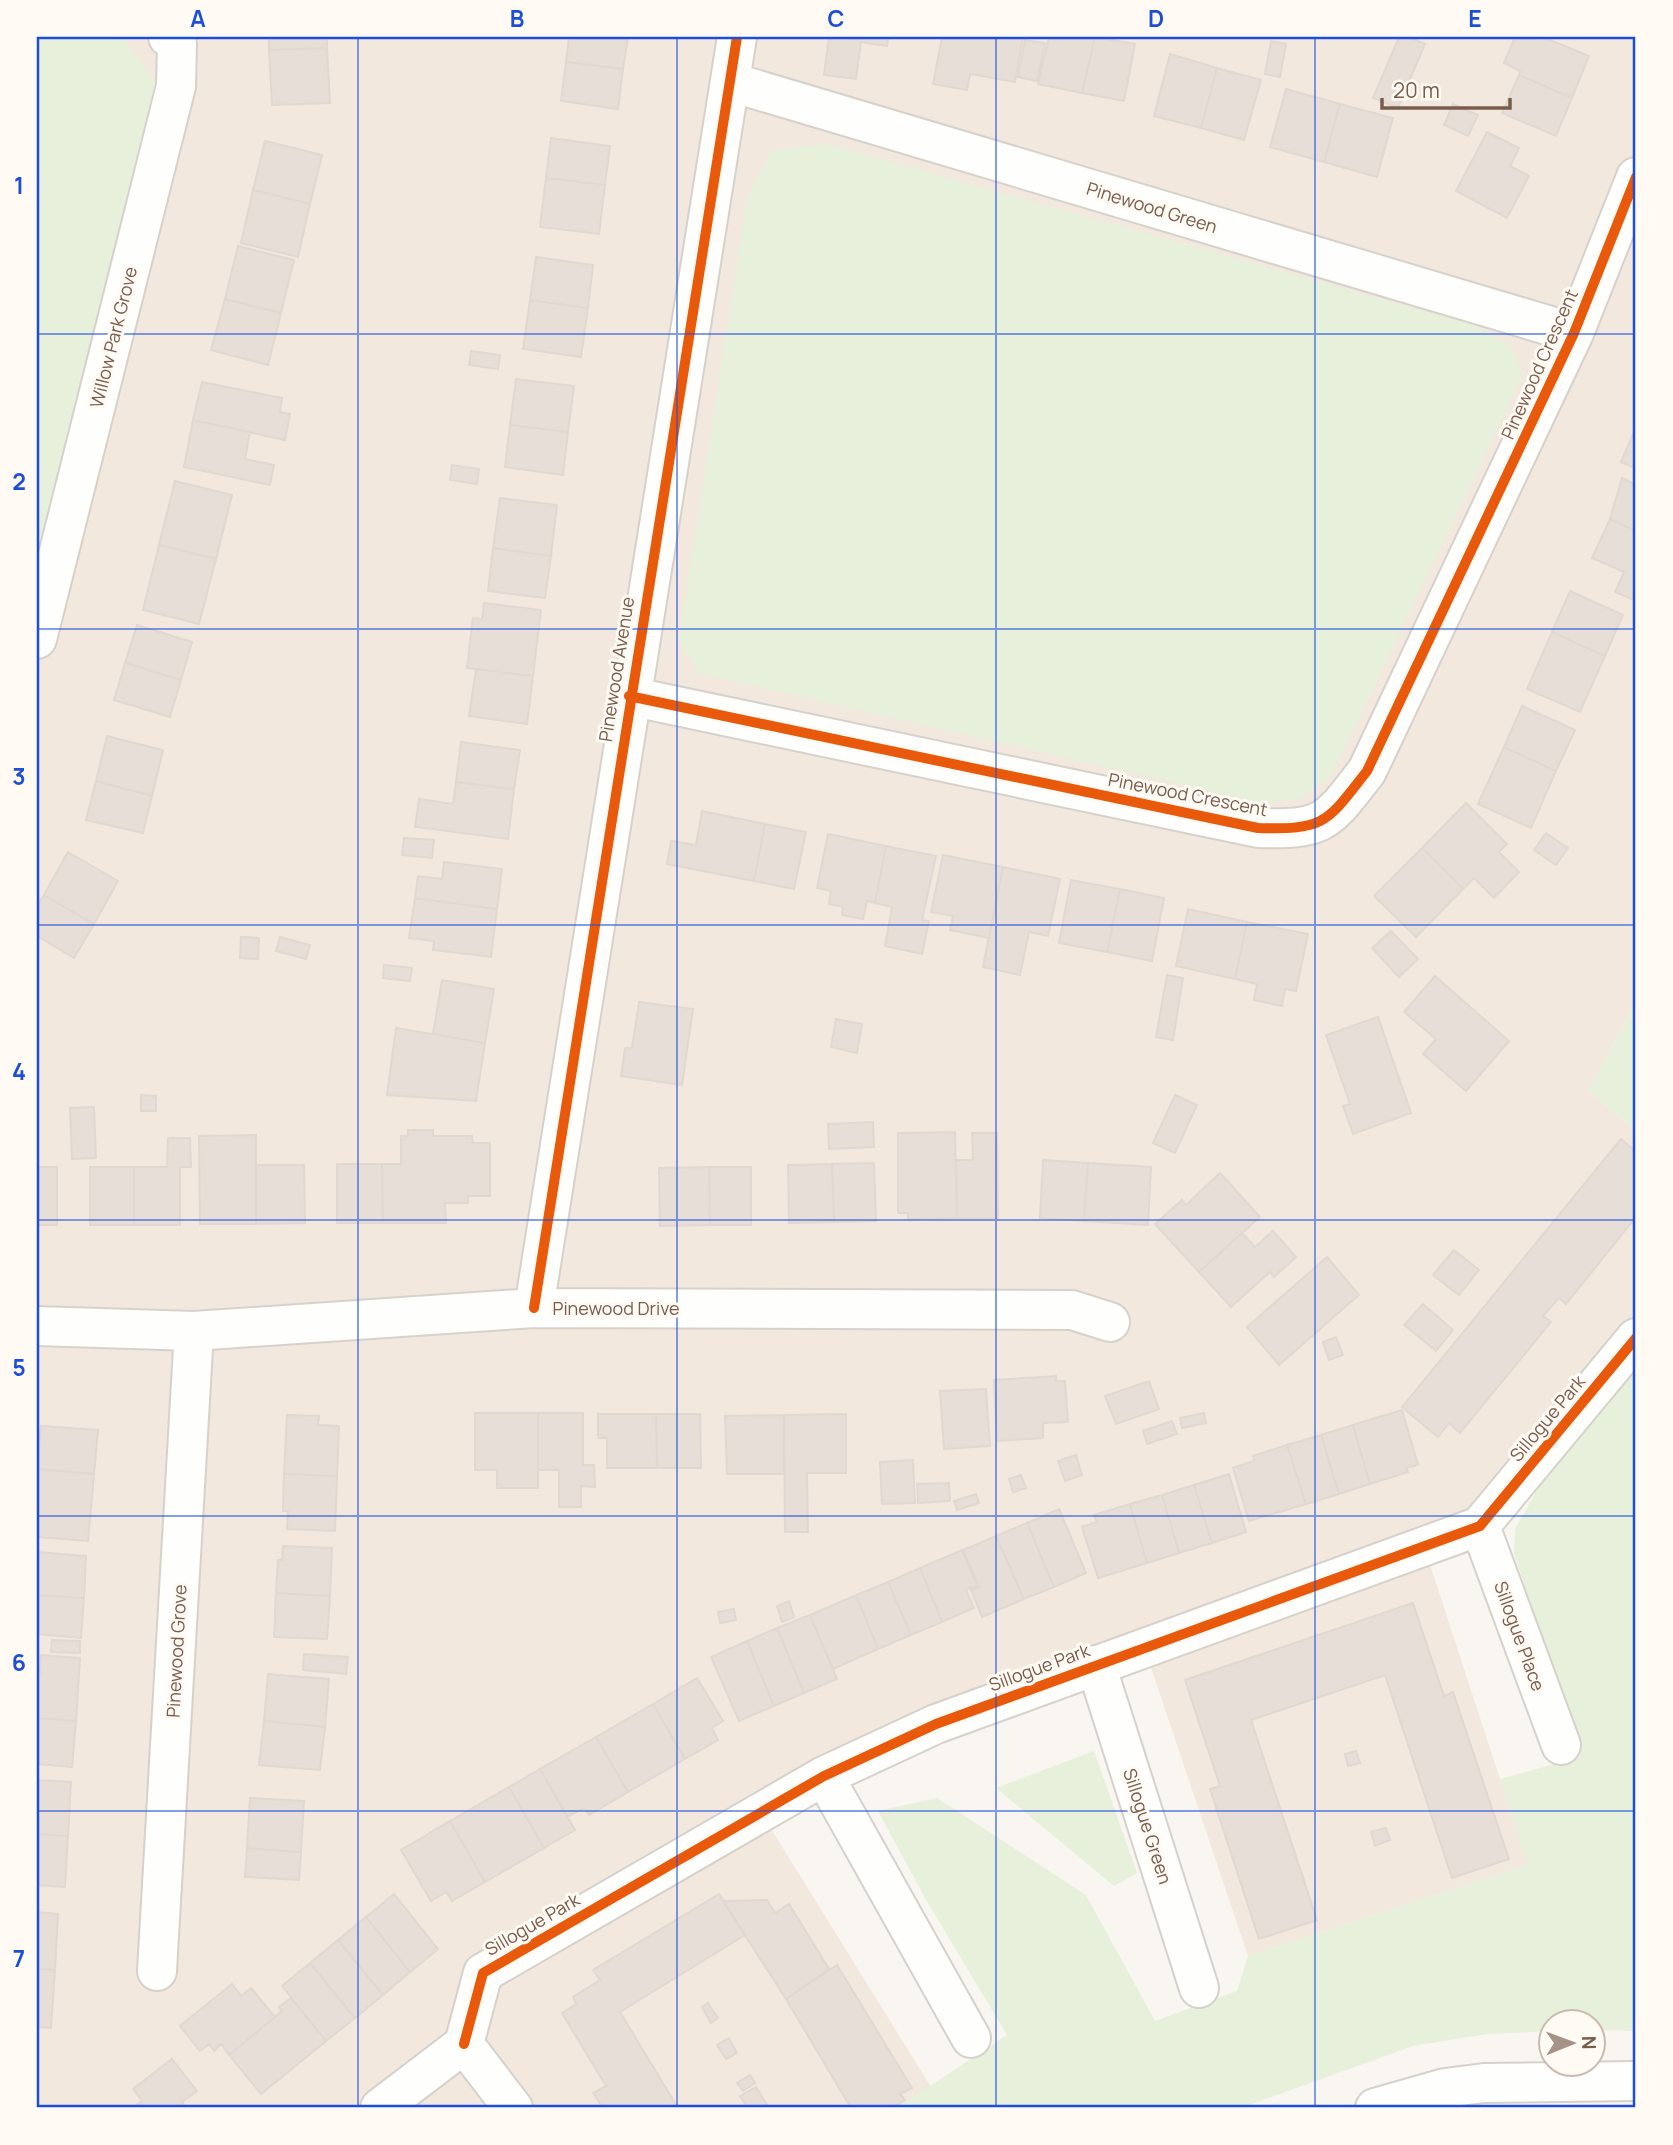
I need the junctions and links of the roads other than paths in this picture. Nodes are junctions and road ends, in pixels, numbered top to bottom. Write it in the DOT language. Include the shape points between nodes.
graph roads {
  1 [pos="168,37"];
  2 [pos="737,37"];
  3 [pos="731,82"];
  4 [pos="1636,177"];
  5 [pos="1574,333"];
  6 [pos="37,639"];
  7 [pos="629,696"];
  8 [pos="534,1308"];
  9 [pos="1110,1322"];
  10 [pos="37,1326"];
  11 [pos="194,1331"];
  12 [pos="1636,1338"];
  13 [pos="1480,1526"];
  14 [pos="1096,1665"];
  15 [pos="1561,1745"];
  16 [pos="824,1776"];
  17 [pos="157,1971"];
  18 [pos="1199,1988"];
  19 [pos="971,2038"];
  20 [pos="464,2044"];
  21 [pos="1636,2081"];
  22 [pos="380,2108"];
  23 [pos="513,2108"];
  24 [pos="1375,2108"];
  1 -- 6 [label="street, Willow Park Grove" via="177,44 176,86"];
  2 -- 3 [label="street, Pinewood Avenue"];
  3 -- 5 [label="street, Pinewood Green"];
  3 -- 7 [label="street, Pinewood Avenue"];
  4 -- 5 [label="street, Pinewood Crescent"];
  5 -- 7 [label="street, Pinewood Crescent" via="1367,771 1331,817 1296,830 1258,828"];
  7 -- 8 [label="street, Pinewood Avenue"];
  8 -- 9 [label="street, Pinewood Drive" via="1072,1310"];
  8 -- 11 [label="street, Pinewood Drive"];
  10 -- 11 [label="street, Pinewood Drive"];
  11 -- 17 [label="street, Pinewood Grove"];
  12 -- 13 [label="street, Sillogue Park"];
  13 -- 14 [label="street, Sillogue Park"];
  13 -- 15 [label="street, Sillogue Place"];
  14 -- 16 [label="street, Sillogue Park" via="936,1724"];
  14 -- 18 [label="street, Sillogue Green"];
  16 -- 19 [label="street"];
  16 -- 20 [label="street, Sillogue Park" via="483,1973"];
  20 -- 22 [label="street"];
  20 -- 23 [label="street"];
  21 -- 24 [label="street" via="1484,2083 1445,2088"];
}
